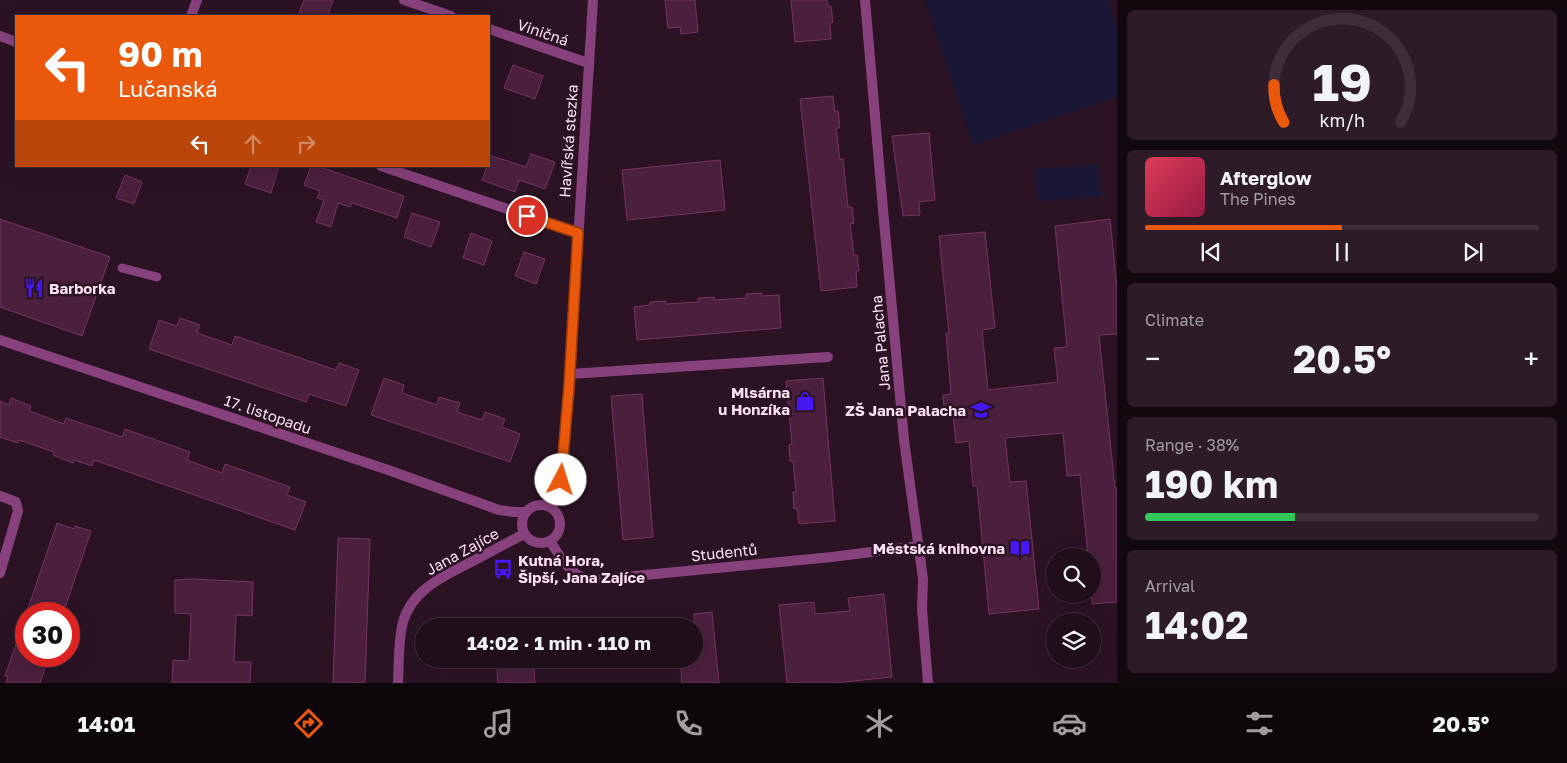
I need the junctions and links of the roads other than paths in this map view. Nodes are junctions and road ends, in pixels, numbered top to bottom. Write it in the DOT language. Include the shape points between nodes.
graph roads {
  1 [pos="197,0"];
  2 [pos="404,0"];
  3 [pos="593,0"];
  4 [pos="865,0"];
  5 [pos="191,15"];
  6 [pos="449,15"];
  7 [pos="490,29"];
  8 [pos="0,36"];
  9 [pos="15,42"];
  10 [pos="588,62"];
  11 [pos="384,167"];
  12 [pos="578,233"];
  13 [pos="122,268"];
  14 [pos="157,277"];
  15 [pos="0,340"];
  16 [pos="828,357"];
  17 [pos="570,374"];
  18 [pos="0,496"];
  19 [pos="550,507"];
  20 [pos="526,512"];
  21 [pos="524,534"];
  22 [pos="550,541"];
  23 [pos="918,546"];
  24 [pos="0,573"];
  25 [pos="398,683"];
  26 [pos="928,683"];
  1 -- 5 [label="street"];
  2 -- 6 [label="street"];
  3 -- 10 [label="street, Havířská stezka"];
  4 -- 23 [label="street, Jana Palacha" via="903,430"];
  7 -- 10 [label="street, Viničná"];
  8 -- 9 [label="street"];
  10 -- 12 [label="street, Havířská stezka"];
  11 -- 12 [label="street"];
  12 -- 17 [label="street, Havířská stezka"];
  13 -- 14 [label="lane"];
  15 -- 20 [label="street, 17. listopadu" via="499,510"];
  16 -- 17 [label="street"];
  17 -- 19 [label="street, Havířská stezka" via="561,480 557,497"];
  18 -- 24 [label="street" via="16,502 18,511"];
  19 -- 20 [label="street" via="537,505"];
  19 -- 22 [label="street" via="560,521 558,533"];
  20 -- 21 [label="street" via="522,522"];
  21 -- 22 [label="street" via="533,542"];
  21 -- 25 [label="street, Jana Zajíce" via="444,575 416,598 403,621"];
  22 -- 23 [label="street, Studentů" via="574,574 593,580"];
  23 -- 26 [label="street, Jana Palacha" via="923,579"];
}
